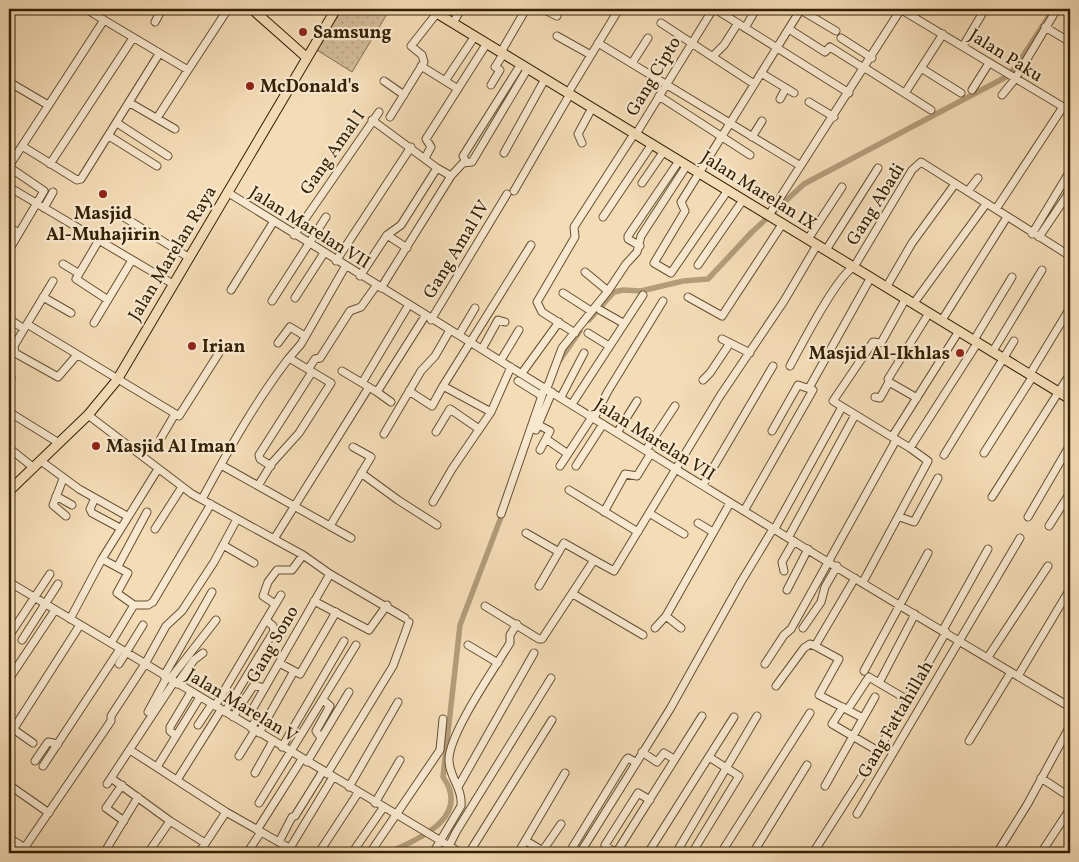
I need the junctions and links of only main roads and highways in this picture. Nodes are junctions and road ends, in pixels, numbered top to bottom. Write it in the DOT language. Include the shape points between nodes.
graph roads {
  1 [pos="252,9"];
  2 [pos="336,9"];
  3 [pos="434,11"];
  4 [pos="306,57"];
  5 [pos="1070,399"];
  6 [pos="9,492"];
  1 -- 4 [label="main road"];
  2 -- 4 [label="main road, Jalan Marelan Raya"];
  3 -- 5 [label="main road, Jalan Marelan IX"];
  4 -- 6 [label="main road, Jalan Marelan Raya" via="117,380 88,415"];
}
